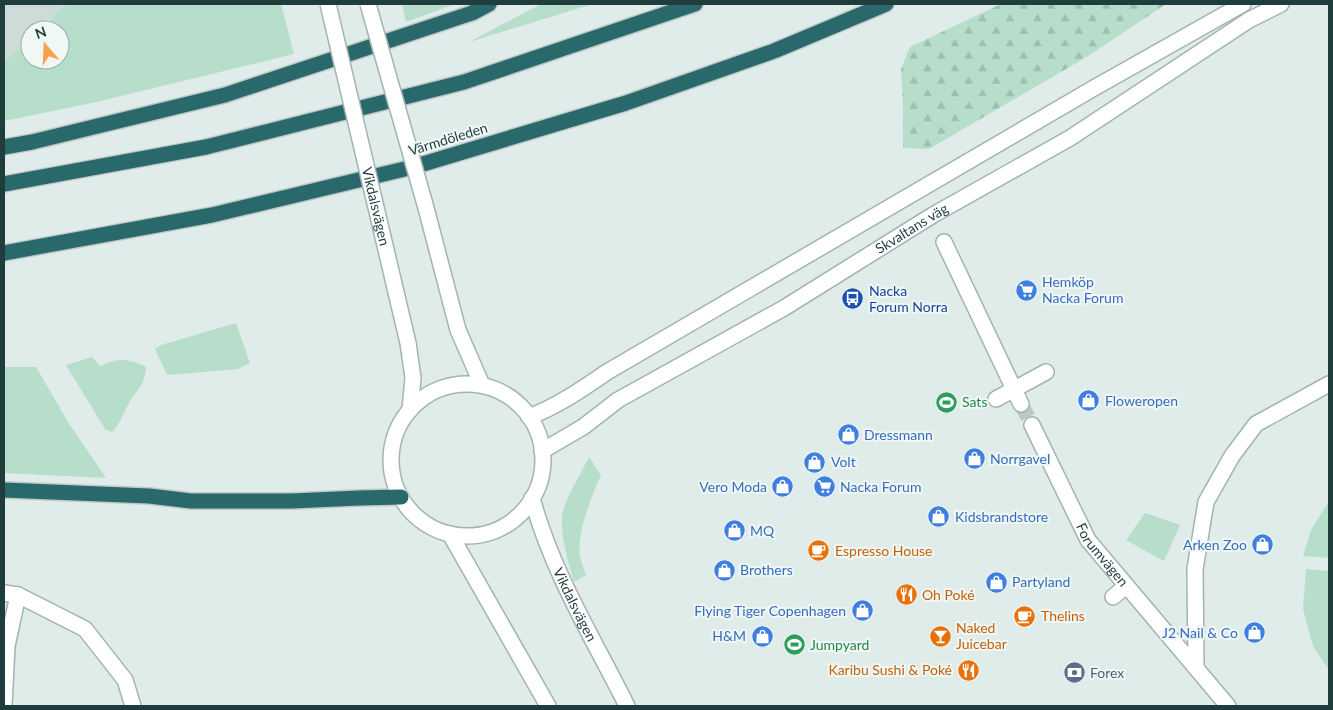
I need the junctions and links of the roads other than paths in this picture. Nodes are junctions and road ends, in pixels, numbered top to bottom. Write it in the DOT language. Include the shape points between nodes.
graph roads {
  1 [pos="328,4"];
  2 [pos="368,4"];
  3 [pos="489,4"];
  4 [pos="695,4"];
  5 [pos="886,4"];
  6 [pos="1244,4"];
  7 [pos="1281,4"];
  8 [pos="4,147"];
  9 [pos="4,184"];
  10 [pos="944,242"];
  11 [pos="4,253"];
  12 [pos="1046,372"];
  13 [pos="1329,384"];
  14 [pos="482,385"];
  15 [pos="1018,397"];
  16 [pos="996,399"];
  17 [pos="410,410"];
  18 [pos="529,417"];
  19 [pos="1032,425"];
  20 [pos="542,451"];
  21 [pos="4,490"];
  22 [pos="401,497"];
  23 [pos="532,498"];
  24 [pos="450,534"];
  25 [pos="1126,586"];
  26 [pos="11,594"];
  27 [pos="1113,597"];
  28 [pos="1196,668"];
  29 [pos="4,706"];
  30 [pos="133,706"];
  31 [pos="548,706"];
  32 [pos="627,706"];
  33 [pos="1228,706"];
  1 -- 17 [label="street, Vikdalsvägen, bridge" via="408,344 413,378"];
  2 -- 14 [label="street, bridge" via="458,330"];
  3 -- 8 [label="highway" via="472,13 225,95"];
  4 -- 9 [label="highway" via="464,82 206,147"];
  5 -- 11 [label="highway, Värmdöleden" via="774,51 626,103 412,167 212,216"];
  6 -- 18 [label="street, Skvaltans väg" via="624,362 567,400"];
  7 -- 20 [label="street, Skvaltans väg" via="1248,20 1070,138 933,215 784,308 618,400 583,427"];
  10 -- 15 [label="street"];
  12 -- 15 [label="street"];
  13 -- 28 [label="street" via="1256,424 1232,456 1206,502 1195,569"];
  14 -- 17 [label="street" via="450,385 435,390"];
  14 -- 18 [label="street" via="508,396"];
  15 -- 16 [label="street"];
  17 -- 22 [label="street" via="400,422 391,452 393,476"];
  18 -- 20 [label="street"];
  19 -- 25 [label="street, Forumvägen" via="1088,540"];
  20 -- 23 [label="street" via="539,483"];
  21 -- 22 [label="highway" via="149,496 191,501 292,502"];
  22 -- 24 [label="street" via="422,521"];
  23 -- 24 [label="street" via="523,511 497,529 466,536"];
  23 -- 32 [label="street, Vikdalsvägen" via="541,529 567,590"];
  24 -- 31 [label="street"];
  25 -- 27 [label="street"];
  25 -- 28 [label="street, Forumvägen"];
  26 -- 29 [label="street"];
  26 -- 30 [label="street" via="85,628 125,680"];
  28 -- 33 [label="street, Forumvägen"];
}
